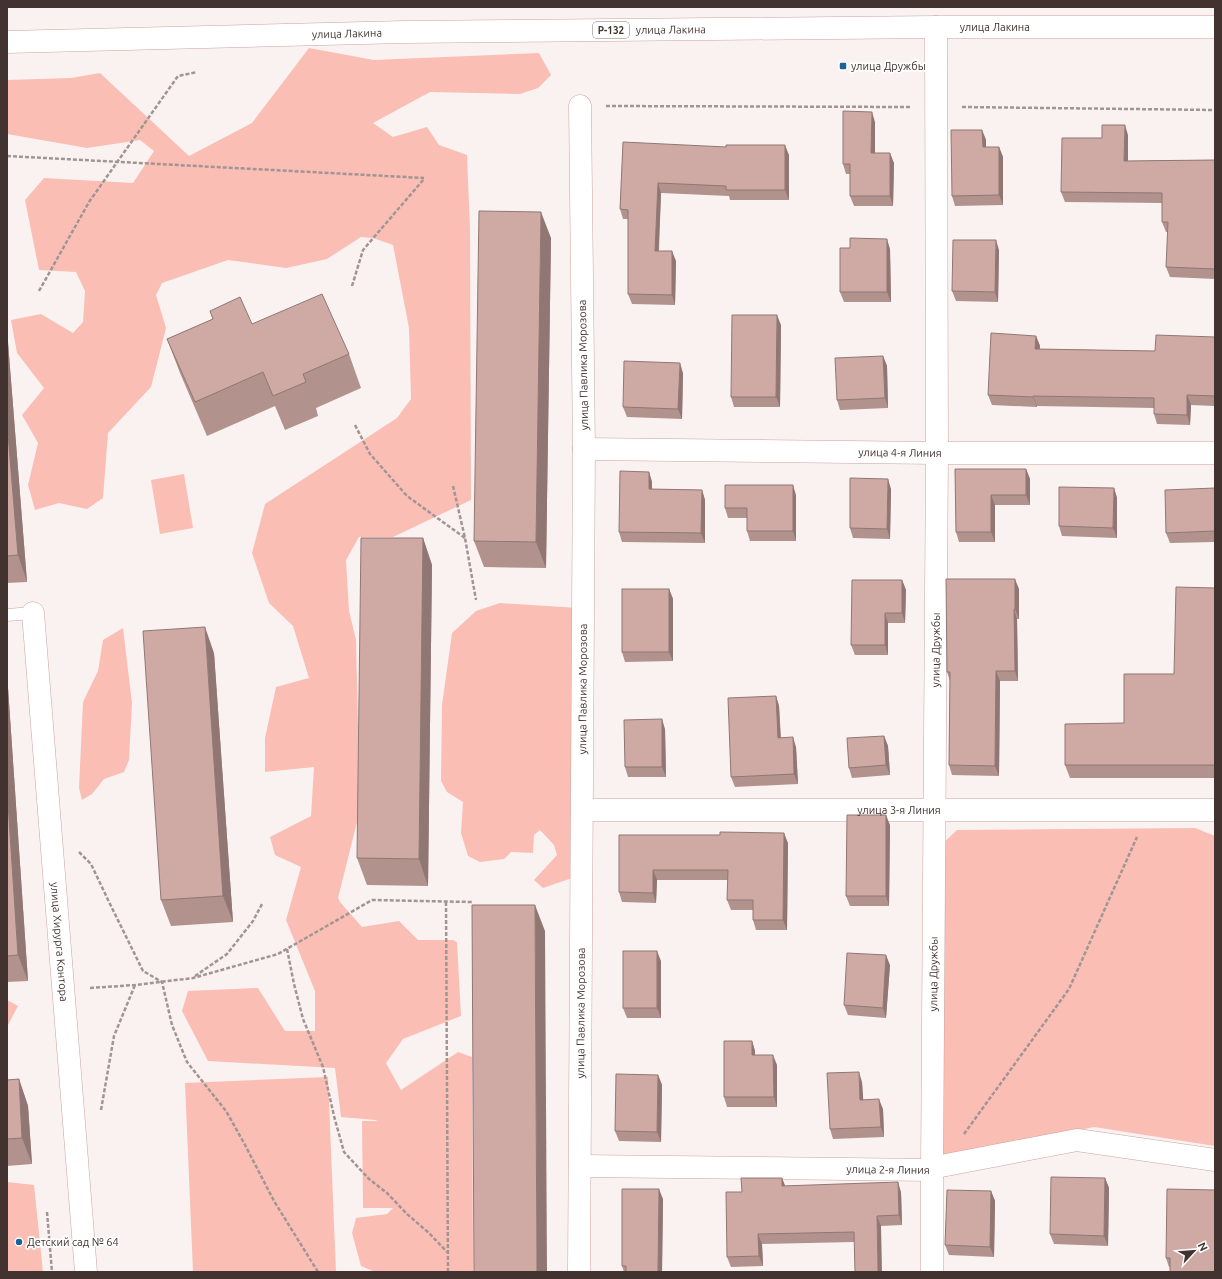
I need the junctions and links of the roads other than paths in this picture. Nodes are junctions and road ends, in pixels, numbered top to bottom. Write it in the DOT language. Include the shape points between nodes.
graph roads {
  1 [pos="936,27"];
  2 [pos="1215,27"];
  3 [pos="7,42"];
  4 [pos="580,106"];
  5 [pos="584,449"];
  6 [pos="937,453"];
  7 [pos="1215,453"];
  8 [pos="33,613"];
  9 [pos="7,615"];
  10 [pos="582,810"];
  11 [pos="934,810"];
  12 [pos="1215,810"];
  13 [pos="1215,1160"];
  14 [pos="580,1166"];
  15 [pos="936,1168"];
  16 [pos="86,1272"];
  17 [pos="579,1272"];
  18 [pos="932,1272"];
  1 -- 2 [label="main road, улица Лакина / Р-132"];
  1 -- 3 [label="main road, улица Лакина / Р-132" via="404,32"];
  1 -- 6 [label="main road, улица Дружбы"];
  4 -- 5 [label="main road, улица Павлика Морозова"];
  5 -- 6 [label="main road, улица 4-я Линия"];
  5 -- 10 [label="main road, улица Павлика Морозова"];
  6 -- 7 [label="main road, улица 4-я Линия"];
  6 -- 11 [label="main road, улица Дружбы"];
  8 -- 9 [label="lane"];
  8 -- 16 [label="main road, улица Хирурга Контора"];
  10 -- 11 [label="main road, улица 3-я Линия"];
  10 -- 14 [label="main road, улица Павлика Морозова"];
  11 -- 12 [label="main road, улица 3-я Линия"];
  11 -- 15 [label="main road, улица Дружбы"];
  13 -- 15 [label="main road, улица 2-я Линия" via="1077,1140"];
  14 -- 15 [label="main road, улица 2-я Линия"];
  14 -- 17 [label="main road, улица Павлика Морозова"];
  15 -- 18 [label="main road, улица Дружбы"];
}
